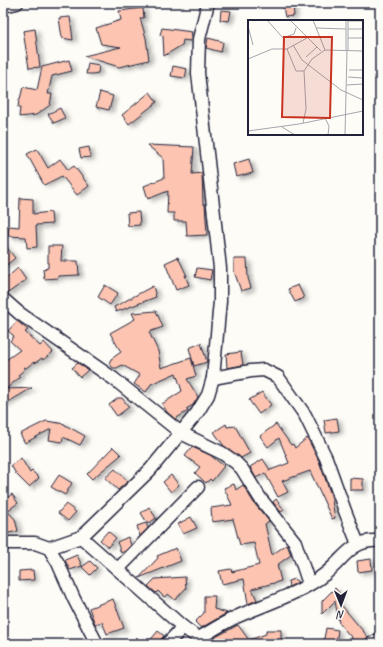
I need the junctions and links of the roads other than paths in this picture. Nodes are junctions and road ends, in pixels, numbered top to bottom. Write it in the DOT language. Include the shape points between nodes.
graph roads {
  1 [pos="17,3"];
  2 [pos="208,3"];
  3 [pos="3,6"];
  4 [pos="3,300"];
  5 [pos="213,378"];
  6 [pos="180,433"];
  7 [pos="198,487"];
  8 [pos="81,537"];
  9 [pos="380,541"];
  10 [pos="3,543"];
  11 [pos="358,544"];
  12 [pos="49,548"];
  13 [pos="118,569"];
  14 [pos="309,584"];
  15 [pos="183,627"];
  16 [pos="380,639"];
  17 [pos="203,641"];
  18 [pos="97,644"];
  19 [pos="168,644"];
  20 [pos="371,644"];
  1 -- 3 [label="street"];
  2 -- 5 [label="street" via="199,39 198,73 220,268 220,301"];
  4 -- 6 [label="street" via="114,378"];
  5 -- 6 [label="street" via="208,395"];
  5 -- 11 [label="street" via="264,370 278,377 305,415 326,458"];
  6 -- 8 [label="street" via="150,470"];
  6 -- 14 [label="street" via="222,453 242,469 260,498 295,542"];
  7 -- 13 [label="street"];
  8 -- 12 [label="street"];
  8 -- 13 [label="street"];
  9 -- 11 [label="street"];
  10 -- 12 [label="street" via="35,543"];
  11 -- 14 [label="street" via="325,574"];
  12 -- 18 [label="street"];
  13 -- 15 [label="street"];
  14 -- 17 [label="street" via="275,602 234,618"];
  15 -- 17 [label="street"];
  15 -- 19 [label="street"];
  16 -- 20 [label="street"];
}
